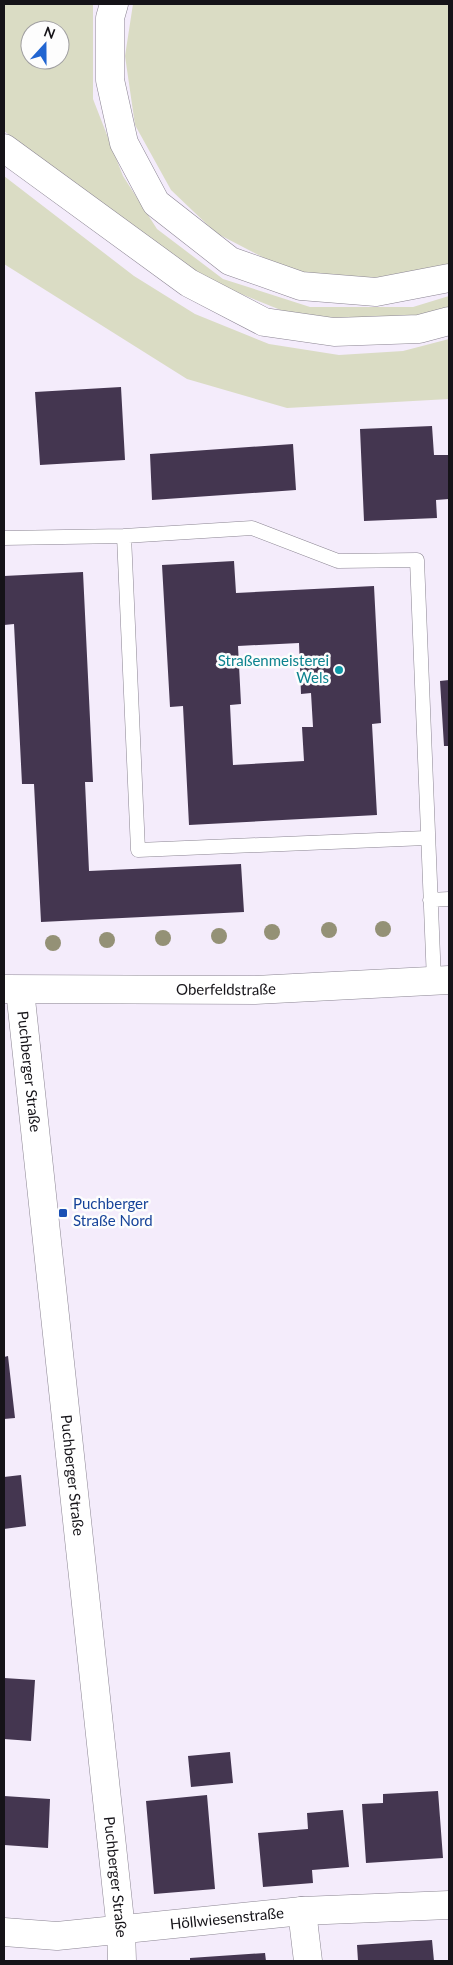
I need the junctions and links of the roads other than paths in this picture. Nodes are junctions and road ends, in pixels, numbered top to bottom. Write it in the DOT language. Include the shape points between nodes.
graph roads {
  1 [pos="114,4"];
  2 [pos="4,148"];
  3 [pos="449,278"];
  4 [pos="449,321"];
  5 [pos="124,536"];
  6 [pos="4,538"];
  7 [pos="426,838"];
  8 [pos="449,899"];
  9 [pos="430,900"];
  10 [pos="442,980"];
  11 [pos="12,989"];
  12 [pos="449,1905"];
  13 [pos="302,1911"];
  14 [pos="121,1930"];
  15 [pos="4,1932"];
  16 [pos="122,1961"];
  17 [pos="308,1961"];
  1 -- 3 [label="main road" via="110,18 110,80 124,143 156,203 230,261 301,286 376,292"];
  2 -- 4 [label="main road" via="189,283 264,322 334,332 419,329"];
  5 -- 6 [label="lane"];
  5 -- 7 [label="lane" via="252,528 338,561 417,560"];
  5 -- 7 [label="lane" via="138,850"];
  7 -- 9 [label="lane"];
  8 -- 9 [label="lane"];
  9 -- 10 [label="lane"];
  10 -- 11 [label="main road, Oberfeldstraße" via="255,990"];
  11 -- 14 [label="main road, Puchberger Straße"];
  12 -- 13 [label="main road, Höllwiesenstraße"];
  13 -- 14 [label="main road, Höllwiesenstraße"];
  13 -- 17 [label="main road"];
  14 -- 15 [label="main road, Höllwiesenstraße" via="57,1936"];
  14 -- 16 [label="main road, Puchberger Straße"];
}
